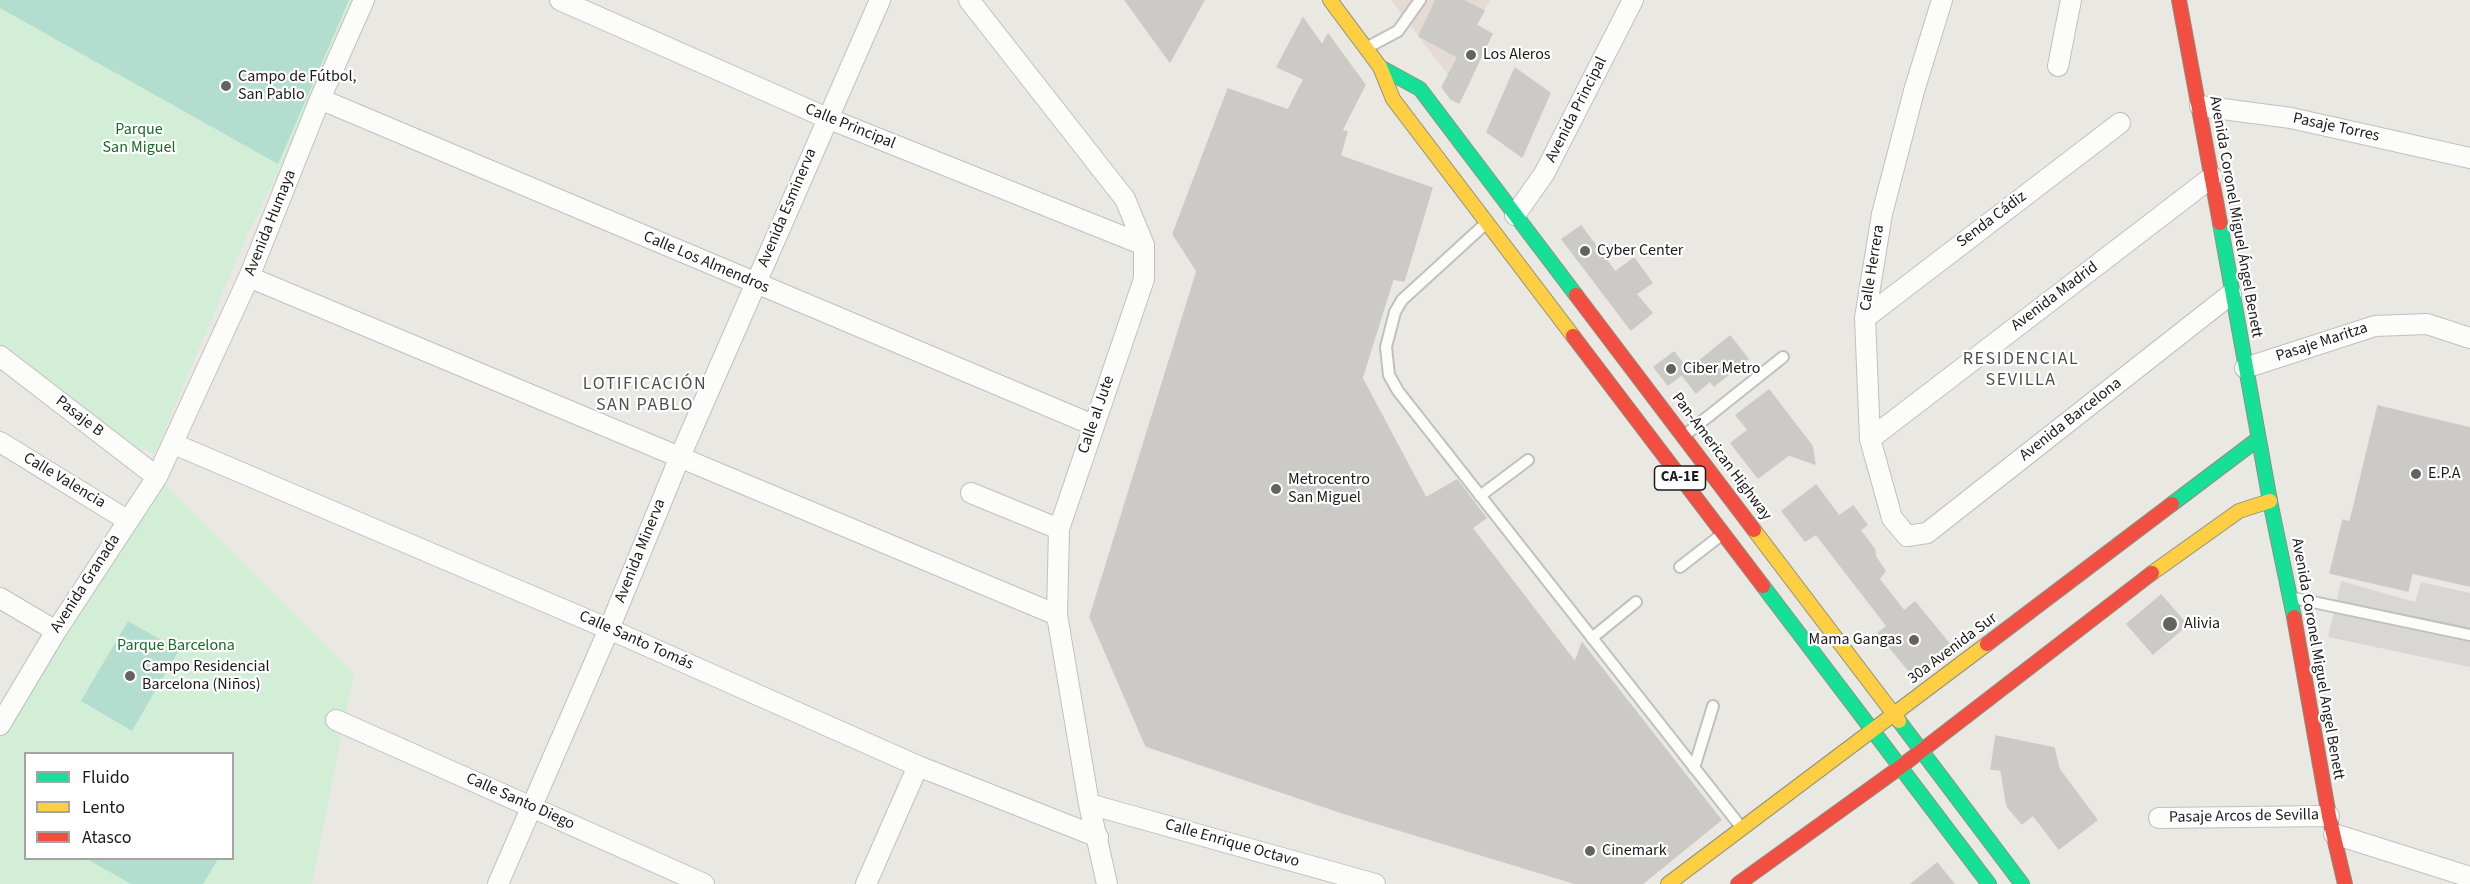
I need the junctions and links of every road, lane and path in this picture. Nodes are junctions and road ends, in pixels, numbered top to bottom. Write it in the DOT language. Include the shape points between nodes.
graph roads {
  1 [pos="364,0"];
  2 [pos="560,0"];
  3 [pos="880,0"];
  4 [pos="969,0"];
  5 [pos="1330,0"];
  6 [pos="1420,0"];
  7 [pos="1633,0"];
  8 [pos="1942,0"];
  9 [pos="2071,0"];
  10 [pos="2179,0"];
  11 [pos="1365,49"];
  12 [pos="2058,66"];
  13 [pos="1380,67"];
  14 [pos="320,99"];
  15 [pos="2200,106"];
  16 [pos="827,118"];
  17 [pos="2120,123"];
  18 [pos="2470,158"];
  19 [pos="2212,177"];
  20 [pos="1515,215"];
  21 [pos="1487,222"];
  22 [pos="1144,245"];
  23 [pos="249,277"];
  24 [pos="755,284"];
  25 [pos="2231,294"];
  26 [pos="1865,318"];
  27 [pos="2470,338"];
  28 [pos="0,356"];
  29 [pos="1783,357"];
  30 [pos="2245,368"];
  31 [pos="1093,425"];
  32 [pos="1684,435"];
  33 [pos="1870,439"];
  34 [pos="2258,439"];
  35 [pos="0,442"];
  36 [pos="174,444"];
  37 [pos="679,459"];
  38 [pos="1528,460"];
  39 [pos="157,477"];
  40 [pos="971,493"];
  41 [pos="1480,496"];
  42 [pos="2270,501"];
  43 [pos="128,520"];
  44 [pos="1059,528"];
  45 [pos="1723,534"];
  46 [pos="1907,536"];
  47 [pos="1680,567"];
  48 [pos="0,598"];
  49 [pos="2291,598"];
  50 [pos="1636,602"];
  51 [pos="1057,615"];
  52 [pos="609,629"];
  53 [pos="56,631"];
  54 [pos="2470,635"];
  55 [pos="1592,638"];
  56 [pos="1713,706"];
  57 [pos="1895,714"];
  58 [pos="336,720"];
  59 [pos="0,725"];
  60 [pos="1873,731"];
  61 [pos="1922,750"];
  62 [pos="918,766"];
  63 [pos="1694,768"];
  64 [pos="1899,768"];
  65 [pos="1089,804"];
  66 [pos="532,807"];
  67 [pos="2159,818"];
  68 [pos="2331,825"];
  69 [pos="1743,830"];
  70 [pos="1098,837"];
  71 [pos="2470,877"];
  72 [pos="1671,882"];
  73 [pos="498,884"];
  74 [pos="704,884"];
  75 [pos="867,884"];
  76 [pos="1107,884"];
  77 [pos="1375,884"];
  78 [pos="1738,884"];
  79 [pos="1989,884"];
  80 [pos="2022,884"];
  81 [pos="2345,884"];
  1 -- 14 [label="street, Avenida Humaya"];
  2 -- 16 [label="street, Calle Principal"];
  3 -- 16 [label="street, Avenida Esminerva"];
  4 -- 22 [label="street, Calle al Jute" via="1125,199"];
  5 -- 11 [label="main road, Pan-American Highway / CA-1E"];
  6 -- 11 [label="lane" via="1398,31"];
  7 -- 20 [label="street, Avenida Principal" via="1545,174"];
  8 -- 26 [label="street, Calle Herrera" via="1882,214"];
  9 -- 12 [label="street"];
  10 -- 15 [label="main road, Avenida Coronel Miguel Ángel Benett"];
  11 -- 13 [label="main road, Pan-American Highway / CA-1E"];
  13 -- 20 [label="main road, Pan-American Highway / CA-1E" via="1420,88"];
  13 -- 21 [label="main road, Pan-American Highway / CA-1E" via="1393,99"];
  14 -- 23 [label="street, Avenida Humaya"];
  14 -- 24 [label="street, Calle Los Almendros"];
  15 -- 18 [label="street, Pasaje Torres" via="2291,118"];
  15 -- 19 [label="main road, Avenida Coronel Miguel Ángel Benett"];
  16 -- 22 [label="street, Calle Principal"];
  16 -- 24 [label="street, Avenida Esminerva"];
  17 -- 26 [label="street, Senda Cádiz"];
  19 -- 25 [label="main road, Avenida Coronel Miguel Ángel Benett"];
  19 -- 33 [label="street, Avenida Madrid"];
  20 -- 32 [label="main road, Pan-American Highway / CA-1E"];
  21 -- 41 [label="lane" via="1402,300 1386,347 1389,375 1398,391"];
  21 -- 45 [label="main road, Pan-American Highway / CA-1E"];
  22 -- 31 [label="street, Calle al Jute" via="1144,279"];
  23 -- 36 [label="street, Avenida Humaya"];
  23 -- 37 [label="street"];
  24 -- 31 [label="street, Calle Los Almendros"];
  24 -- 37 [label="street, Avenida Minerva"];
  25 -- 30 [label="main road, Avenida Coronel Miguel Ángel Benett"];
  25 -- 46 [label="street, Avenida Barcelona" via="1927,533"];
  26 -- 33 [label="street, Calle Herrera"];
  27 -- 30 [label="street, Pasaje Maritza" via="2427,324 2375,326"];
  28 -- 39 [label="street, Pasaje B"];
  29 -- 32 [label="lane"];
  30 -- 34 [label="main road, Avenida Coronel Miguel Ángel Benett"];
  31 -- 44 [label="street, Calle al Jute"];
  32 -- 57 [label="main road, Pan-American Highway / CA-1E"];
  33 -- 46 [label="street, Calle Herrera" via="1892,518"];
  34 -- 42 [label="main road, Avenida Coronel Miguel Angel Benett"];
  34 -- 57 [label="main road, 30a Avenida Sur"];
  35 -- 43 [label="street, Calle Valencia"];
  36 -- 39 [label="street, Avenida Granada"];
  36 -- 52 [label="street, Calle Santo Tomás"];
  37 -- 51 [label="street"];
  37 -- 52 [label="street, Avenida Minerva"];
  38 -- 41 [label="lane"];
  39 -- 43 [label="street, Avenida Granada"];
  40 -- 44 [label="street"];
  41 -- 55 [label="lane"];
  42 -- 49 [label="main road, Avenida Coronel Miguel Angel Benett"];
  42 -- 61 [label="main road" via="2239,511 2123,593"];
  43 -- 53 [label="street, Avenida Granada"];
  44 -- 51 [label="street, Calle al Jute"];
  45 -- 47 [label="lane"];
  45 -- 60 [label="main road, Pan-American Highway / CA-1E"];
  48 -- 53 [label="street"];
  49 -- 54 [label="lane"];
  49 -- 68 [label="main road, Avenida Coronel Miguel Angel Benett"];
  50 -- 55 [label="lane"];
  51 -- 65 [label="street, Calle al Jute"];
  52 -- 62 [label="street, Calle Santo Tomás"];
  52 -- 66 [label="street, Avenida Minerva"];
  53 -- 59 [label="street, Avenida Granada"];
  55 -- 63 [label="lane"];
  56 -- 63 [label="lane"];
  57 -- 60 [label="main road, 30a Avenida Sur"];
  57 -- 61 [label="main road, Pan-American Highway / CA-1E"];
  58 -- 66 [label="street, Calle Santo Diego"];
  60 -- 64 [label="main road, Pan-American Highway / CA-1E"];
  60 -- 69 [label="main road, 30a Avenida Sur"];
  61 -- 64 [label="main road"];
  61 -- 80 [label="main road, Pan-American Highway / CA-1E"];
  62 -- 70 [label="street, Calle Santo Tomás"];
  62 -- 75 [label="street"];
  63 -- 69 [label="lane"];
  64 -- 78 [label="main road"];
  64 -- 79 [label="main road, Pan-American Highway / CA-1E"];
  65 -- 70 [label="street, Calle al Jute"];
  65 -- 77 [label="street, Calle Enrique Octavo"];
  66 -- 73 [label="street, Avenida Minerva"];
  66 -- 74 [label="street, Calle Santo Diego"];
  67 -- 68 [label="street, Pasaje Arcos de Sevilla"];
  68 -- 71 [label="street, Pasaje Arcos de Sevilla"];
  68 -- 81 [label="main road, Avenida Coronel Miguel Angel Benett"];
  69 -- 72 [label="main road, 30a Avenida Sur"];
  70 -- 76 [label="street, Calle al Jute"];
}
